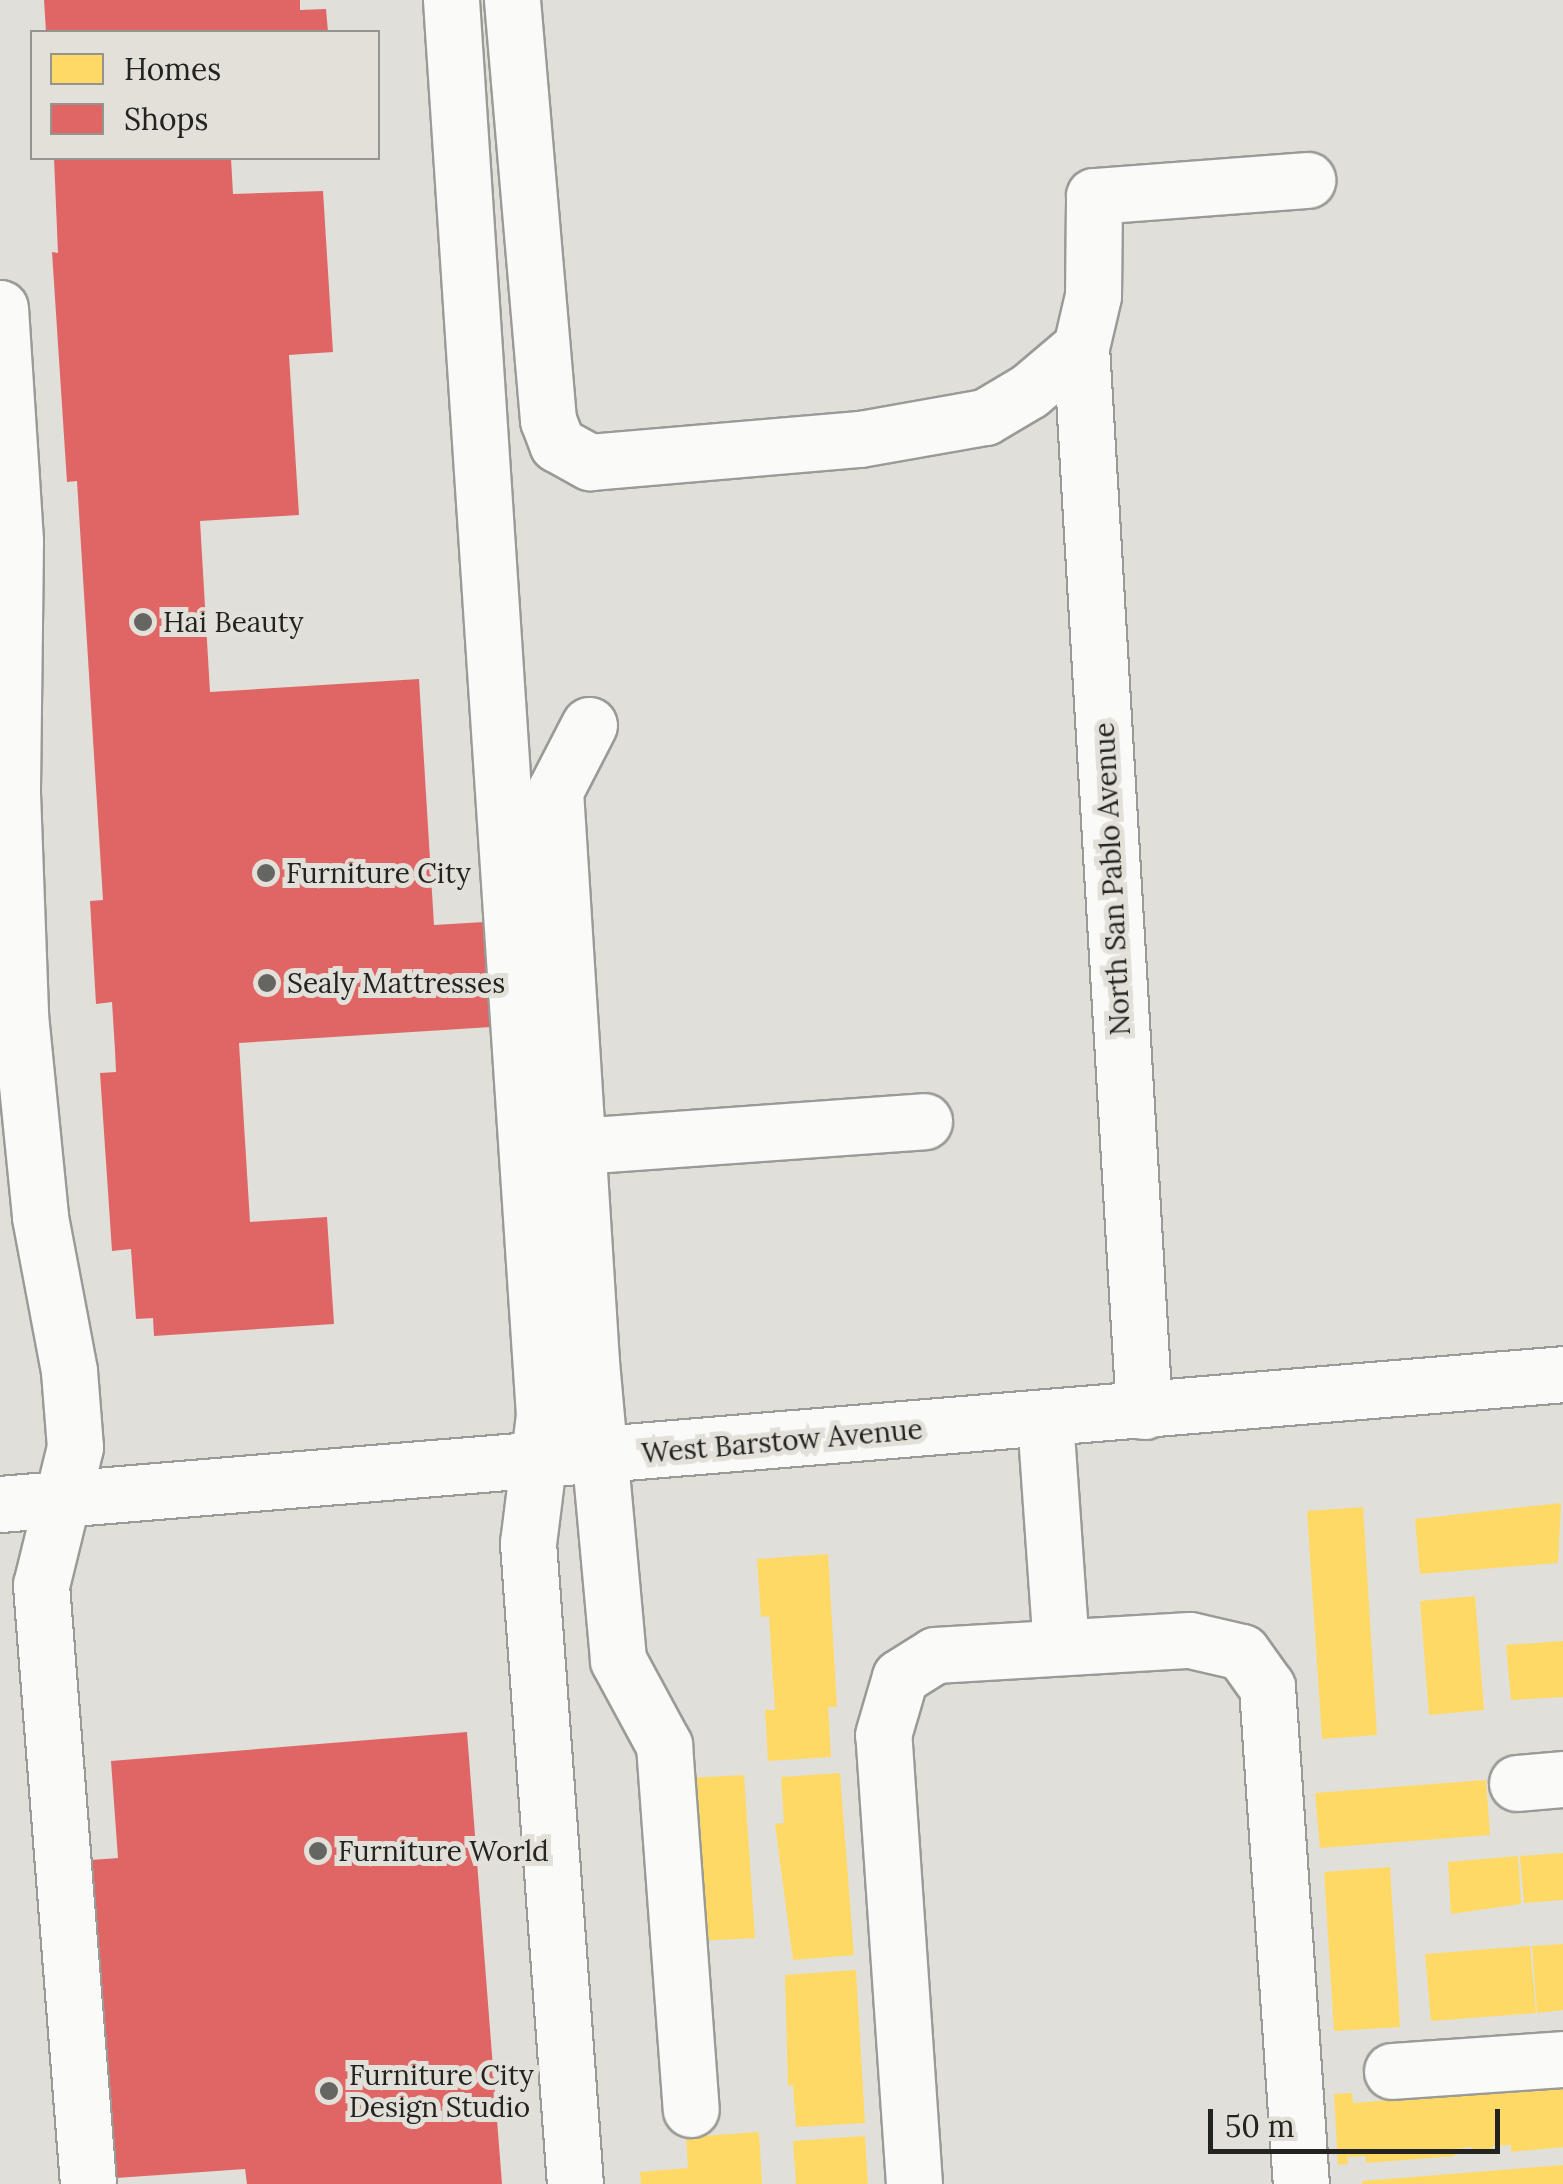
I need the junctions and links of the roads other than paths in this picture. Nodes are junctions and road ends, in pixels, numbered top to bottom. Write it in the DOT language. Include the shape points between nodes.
graph roads {
  1 [pos="451,0"];
  2 [pos="512,0"];
  3 [pos="1306,180"];
  4 [pos="0,308"];
  5 [pos="1080,347"];
  6 [pos="6,486"];
  7 [pos="588,725"];
  8 [pos="6,911"];
  9 [pos="924,1121"];
  10 [pos="578,1146"];
  11 [pos="1563,1374"];
  12 [pos="1144,1411"];
  13 [pos="1045,1419"];
  14 [pos="604,1455"];
  15 [pos="537,1460"];
  16 [pos="62,1500"];
  17 [pos="0,1504"];
  18 [pos="1061,1646"];
  19 [pos="1563,2058"];
  20 [pos="1392,2071"];
  21 [pos="691,2110"];
  22 [pos="88,2184"];
  23 [pos="575,2184"];
  24 [pos="914,2184"];
  25 [pos="1301,2184"];
  1 -- 15 [label="street" via="542,1396"];
  2 -- 5 [label="street" via="539,357 548,420 557,444 570,454 590,462 860,439 985,416 1029,391"];
  3 -- 5 [label="street, North San Pablo Avenue" via="1094,196 1093,296"];
  4 -- 6 [label="street"];
  5 -- 12 [label="street, North San Pablo Avenue"];
  6 -- 8 [label="street"];
  7 -- 10 [label="street" via="556,791"];
  8 -- 16 [label="street" via="30,1132 72,1409 75,1446"];
  9 -- 10 [label="street"];
  10 -- 14 [label="street"];
  11 -- 12 [label="street, West Barstow Avenue"];
  12 -- 13 [label="street, West Barstow Avenue"];
  13 -- 14 [label="street, West Barstow Avenue"];
  13 -- 18 [label="street"];
  14 -- 15 [label="street, West Barstow Avenue"];
  14 -- 21 [label="street" via="618,1660 664,1745"];
  15 -- 16 [label="street, West Barstow Avenue"];
  15 -- 23 [label="street" via="528,1543"];
  16 -- 17 [label="street, West Barstow Avenue"];
  16 -- 22 [label="street" via="41,1585"];
  18 -- 24 [label="street" via="935,1655 900,1678 889,1706 883,1734"];
  18 -- 25 [label="street" via="1190,1640 1242,1652 1268,1687"];
  19 -- 20 [label="street"];
}
